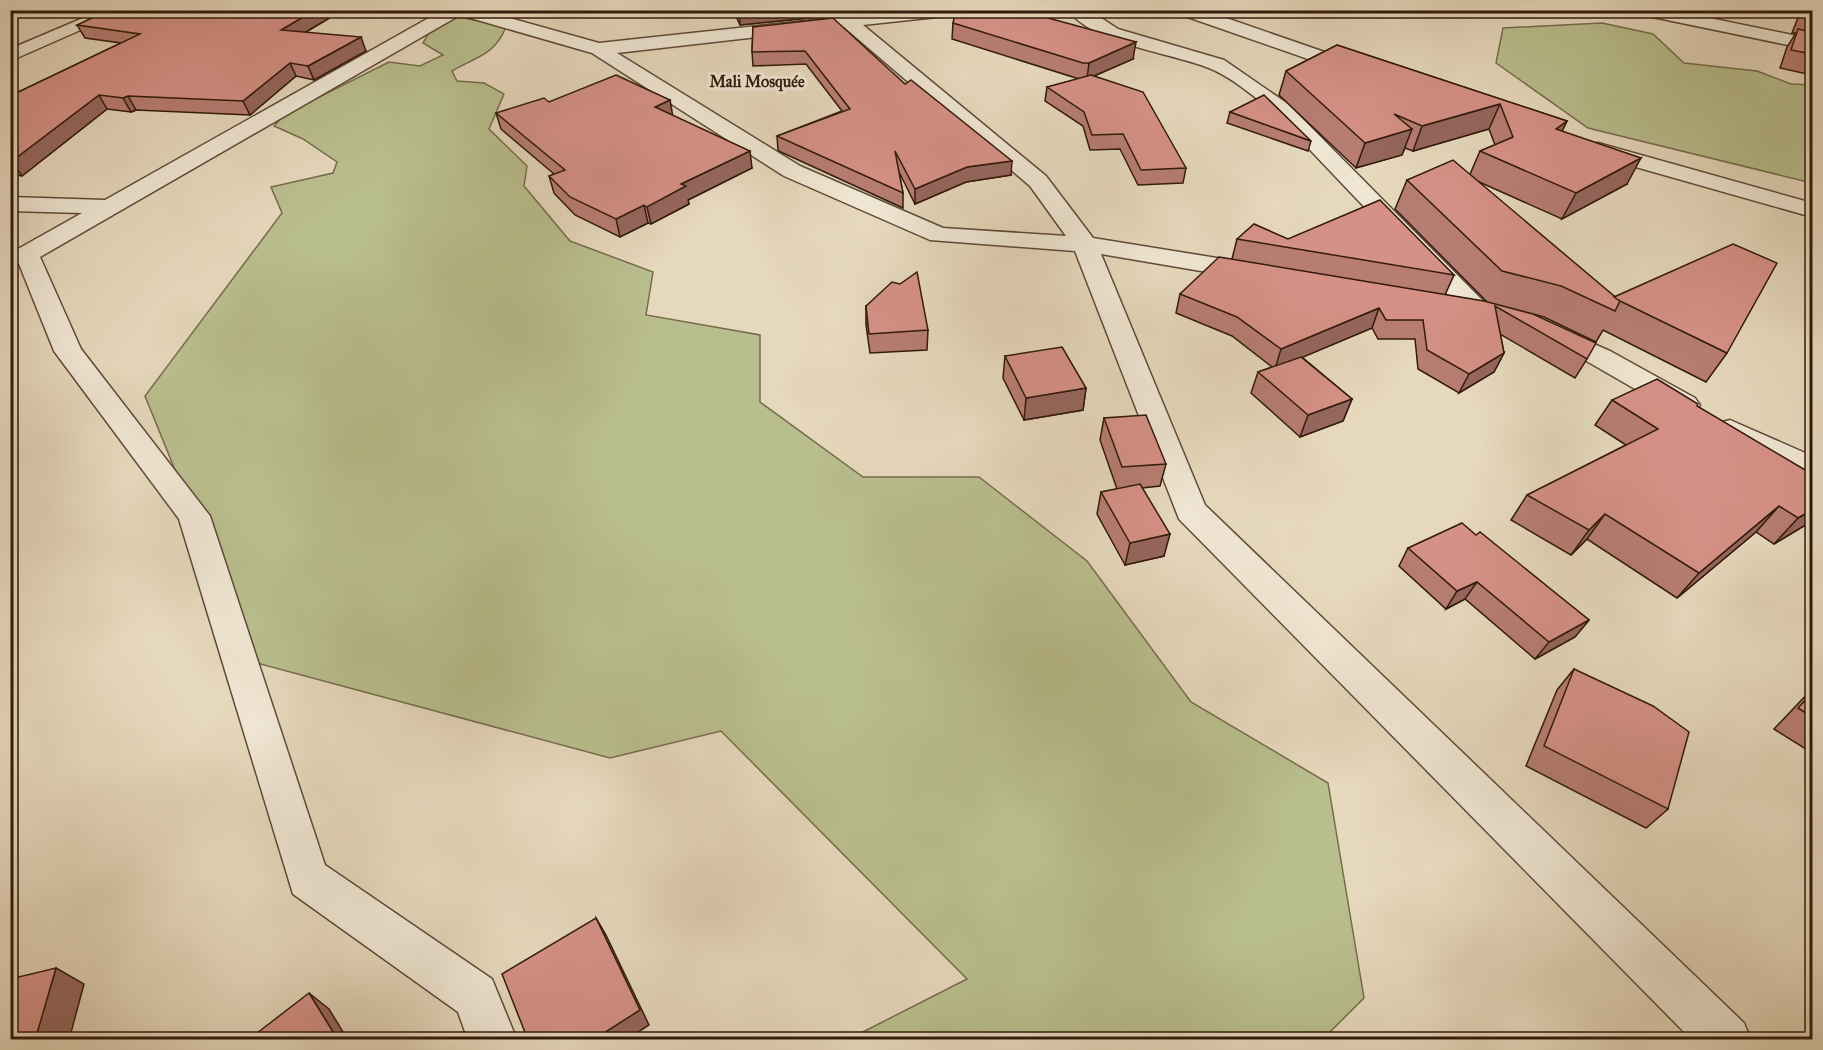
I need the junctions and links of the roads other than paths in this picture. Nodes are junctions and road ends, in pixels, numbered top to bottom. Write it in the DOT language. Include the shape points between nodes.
graph roads {
  1 [pos="118,10"];
  2 [pos="458,10"];
  3 [pos="955,10"];
  4 [pos="1076,10"];
  5 [pos="1185,10"];
  6 [pos="1643,10"];
  7 [pos="842,16"];
  8 [pos="1812,45"];
  9 [pos="599,49"];
  10 [pos="10,56"];
  11 [pos="1377,76"];
  12 [pos="1580,144"];
  13 [pos="10,204"];
  14 [pos="110,207"];
  15 [pos="1812,210"];
  16 [pos="1085,244"];
  17 [pos="1272,275"];
  18 [pos="1433,302"];
  19 [pos="1499,316"];
  20 [pos="1812,469"];
  21 [pos="493,1040"];
  22 [pos="1727,1040"];
  1 -- 10 [label="street"];
  2 -- 9 [label="street"];
  2 -- 14 [label="street"];
  3 -- 7 [label="street"];
  4 -- 19 [label="street" via="1112,33 1217,64 1248,83 1281,108"];
  5 -- 11 [label="street"];
  6 -- 8 [label="street"];
  7 -- 9 [label="street"];
  7 -- 16 [label="street" via="1038,181"];
  9 -- 16 [label="street" via="792,171 939,235"];
  12 -- 15 [label="street"];
  13 -- 14 [label="street"];
  14 -- 21 [label="street" via="22,246 68,351 194,516 308,879 475,996"];
  16 -- 17 [label="street"];
  16 -- 22 [label="street" via="1191,512"];
  18 -- 19 [label="street"];
  19 -- 20 [label="street" via="1600,357 1741,436"];
}
